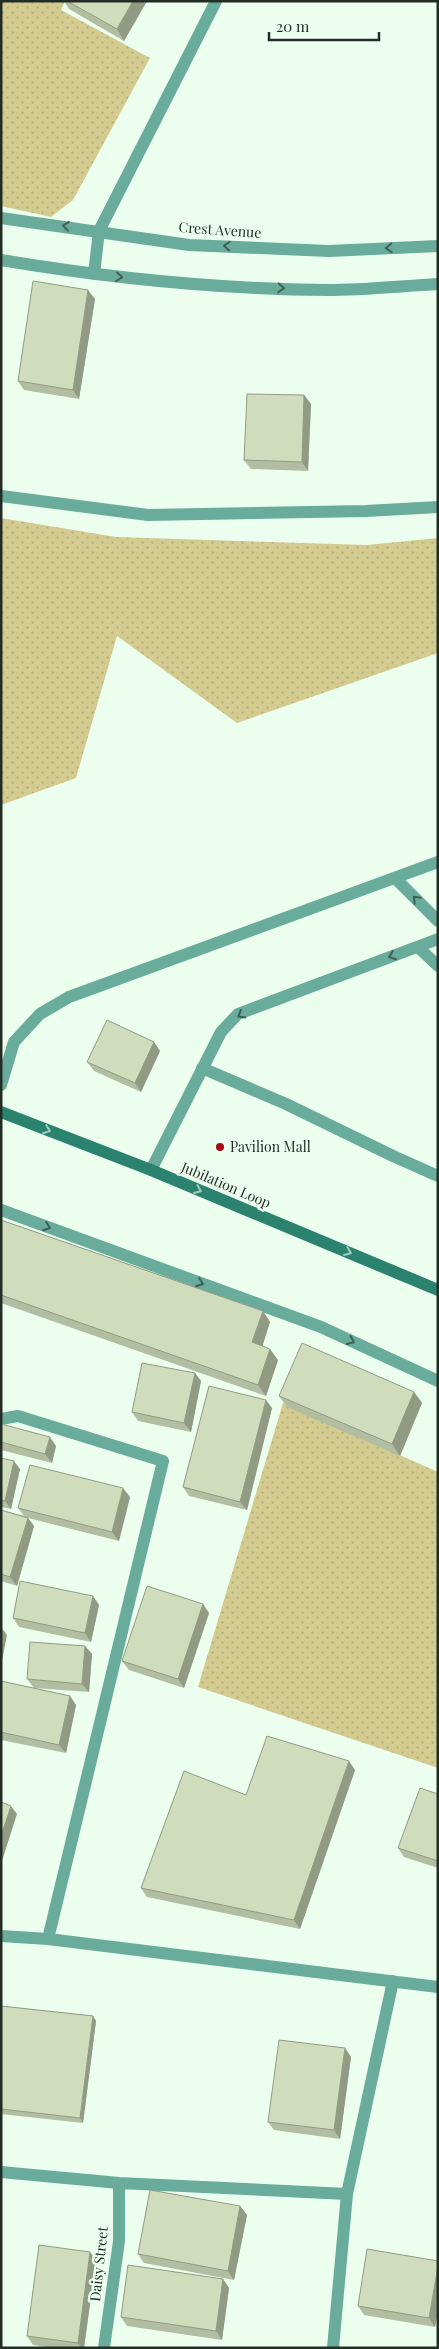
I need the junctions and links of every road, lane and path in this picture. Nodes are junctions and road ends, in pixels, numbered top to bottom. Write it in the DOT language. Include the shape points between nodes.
graph roads {
  1 [pos="216,1"];
  2 [pos="1,218"];
  3 [pos="99,231"];
  4 [pos="438,246"];
  5 [pos="1,260"];
  6 [pos="94,274"];
  7 [pos="438,284"];
  8 [pos="1,496"];
  9 [pos="438,507"];
  10 [pos="438,862"];
  11 [pos="395,878"];
  12 [pos="438,921"];
  13 [pos="438,939"];
  14 [pos="418,947"];
  15 [pos="438,966"];
  16 [pos="202,1068"];
  17 [pos="1,1085"];
  18 [pos="1,1112"];
  19 [pos="151,1170"];
  20 [pos="438,1176"];
  21 [pos="1,1210"];
  22 [pos="438,1290"];
  23 [pos="438,1381"];
  24 [pos="1,1419"];
  25 [pos="1,1936"];
  26 [pos="48,1939"];
  27 [pos="393,1981"];
  28 [pos="438,1987"];
  29 [pos="1,2172"];
  30 [pos="119,2182"];
  31 [pos="347,2194"];
  32 [pos="104,2348"];
  33 [pos="332,2348"];
  1 -- 3 [label="street"];
  3 -- 2 [label="street, Crest Avenue, one-way"];
  4 -- 3 [label="street, Crest Avenue, one-way" via="329,251 189,245"];
  3 -- 6 [label="street"];
  5 -- 6 [label="street"];
  6 -- 7 [label="street, one-way" via="328,290"];
  8 -- 9 [label="street" via="148,515 366,512"];
  10 -- 11 [label="street"];
  12 -- 11 [label="street, one-way"];
  11 -- 17 [label="street" via="69,997 40,1014 14,1042"];
  13 -- 14 [label="street"];
  14 -- 15 [label="street"];
  14 -- 16 [label="street, one-way" via="238,1014 221,1032"];
  16 -- 19 [label="street"];
  16 -- 20 [label="street"];
  18 -- 19 [label="main road, Jubilation Loop, one-way"];
  19 -- 22 [label="main road, Jubilation Loop, one-way"];
  21 -- 23 [label="street, one-way" via="321,1327"];
  24 -- 26 [label="street" via="18,1416 163,1461"];
  25 -- 26 [label="street"];
  26 -- 27 [label="street"];
  27 -- 28 [label="street"];
  27 -- 31 [label="street"];
  29 -- 30 [label="street"];
  30 -- 31 [label="street"];
  30 -- 32 [label="street, Daisy Street" via="119,2241"];
  31 -- 33 [label="street"];
}
